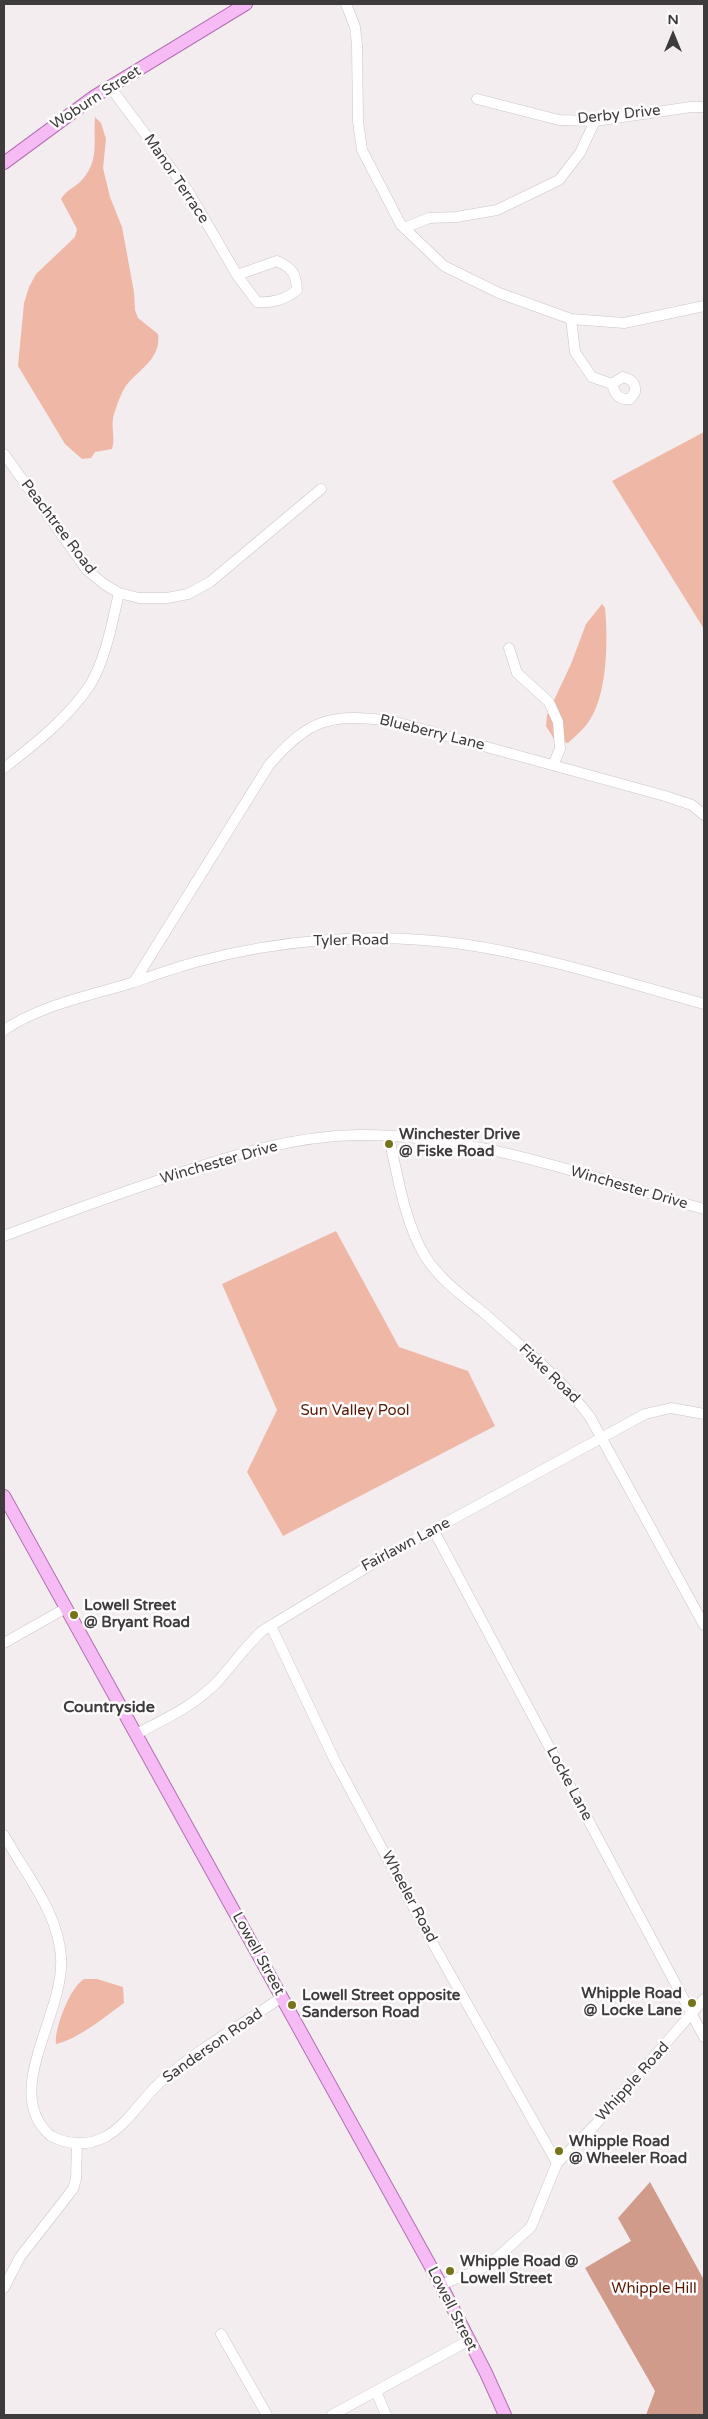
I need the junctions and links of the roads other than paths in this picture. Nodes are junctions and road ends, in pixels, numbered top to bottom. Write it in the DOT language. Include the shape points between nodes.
graph roads {
  1 [pos="246,4"];
  2 [pos="346,4"];
  3 [pos="110,87"];
  4 [pos="477,99"];
  5 [pos="704,108"];
  6 [pos="595,121"];
  7 [pos="4,163"];
  8 [pos="404,228"];
  9 [pos="237,275"];
  10 [pos="704,306"];
  11 [pos="571,319"];
  12 [pos="612,384"];
  13 [pos="4,454"];
  14 [pos="321,489"];
  15 [pos="119,593"];
  16 [pos="509,648"];
  17 [pos="553,765"];
  18 [pos="4,768"];
  19 [pos="704,815"];
  20 [pos="134,982"];
  21 [pos="704,1004"];
  22 [pos="4,1030"];
  23 [pos="389,1137"];
  24 [pos="704,1210"];
  25 [pos="4,1236"];
  26 [pos="704,1414"];
  27 [pos="602,1437"];
  28 [pos="4,1496"];
  29 [pos="434,1531"];
  30 [pos="66,1608"];
  31 [pos="704,1625"];
  32 [pos="271,1626"];
  33 [pos="4,1643"];
  34 [pos="136,1734"];
  35 [pos="4,1835"];
  36 [pos="282,1998"];
  37 [pos="704,1999"];
  38 [pos="692,2014"];
  39 [pos="704,2037"];
  40 [pos="28,2051"];
  41 [pos="21,2094"];
  42 [pos="77,2144"];
  43 [pos="558,2163"];
  44 [pos="441,2285"];
  45 [pos="4,2288"];
  46 [pos="220,2334"];
  47 [pos="468,2341"];
  48 [pos="376,2391"];
  49 [pos="267,2415"];
  50 [pos="332,2415"];
  51 [pos="386,2415"];
  52 [pos="505,2415"];
  1 -- 3 [label="main road, Woburn Street"];
  2 -- 8 [label="street" via="355,27 357,45 358,121 362,150"];
  3 -- 7 [label="main road, Woburn Street"];
  3 -- 9 [label="street, Manor Terrace" via="188,191"];
  4 -- 6 [label="street, Derby Drive" via="559,120"];
  5 -- 6 [label="street, Derby Drive" via="691,107"];
  6 -- 8 [label="street" via="580,153 559,180 497,210 429,218"];
  8 -- 11 [label="street" via="444,266 499,293"];
  9 -- 9 [label="street, Manor Terrace" via="257,302 269,303 287,298 297,290 296,277 287,266 277,261"];
  10 -- 11 [label="street" via="624,323"];
  11 -- 12 [label="street" via="575,352 592,376"];
  13 -- 15 [label="street, Peachtree Road" via="87,570"];
  14 -- 15 [label="street, Peachtree Road" via="210,582 188,594 139,598"];
  15 -- 18 [label="street" via="103,656 90,684 72,708 36,744"];
  16 -- 17 [label="street" via="517,673 549,702 558,722 560,749"];
  17 -- 19 [label="street, Blueberry Lane" via="665,796 692,806"];
  17 -- 20 [label="street, Blueberry Lane" via="392,721 362,717 314,724 288,744 269,765"];
  20 -- 21 [label="street, Tyler Road" via="195,962 252,949 305,941 385,939 461,944 519,954"];
  20 -- 22 [label="street, Tyler Road" via="36,1013"];
  23 -- 24 [label="street, Winchester Drive" via="454,1143"];
  23 -- 25 [label="street, Winchester Drive" via="357,1135 262,1147 148,1183"];
  23 -- 27 [label="street, Fiske Road" via="417,1242 426,1257 455,1289 570,1391"];
  26 -- 27 [label="street, Fairlawn Lane" via="675,1408 660,1410 645,1414"];
  27 -- 29 [label="street, Fairlawn Lane"];
  27 -- 31 [label="street, Fiske Road"];
  28 -- 30 [label="main road, Lowell Street"];
  29 -- 32 [label="street, Fairlawn Lane" via="347,1578"];
  29 -- 38 [label="street, Locke Lane"];
  30 -- 33 [label="street"];
  30 -- 34 [label="main road, Lowell Street"];
  32 -- 34 [label="street, Fairlawn Lane" via="248,1644 218,1680 188,1707"];
  32 -- 43 [label="street, Wheeler Road" via="335,1761 414,1909"];
  34 -- 36 [label="main road, Lowell Street"];
  35 -- 40 [label="street" via="50,1912 61,1951 59,1987"];
  36 -- 42 [label="street, Sanderson Road" via="172,2072 113,2132 95,2141"];
  36 -- 44 [label="main road, Lowell Street"];
  37 -- 38 [label="street, Whipple Road"];
  38 -- 39 [label="street, Locke Lane"];
  38 -- 43 [label="street, Whipple Road"];
  41 -- 42 [label="street" via="30,2118 42,2130 58,2140"];
  42 -- 45 [label="street" via="73,2189 20,2257"];
  43 -- 44 [label="street, Whipple Road" via="532,2227 489,2265"];
  44 -- 47 [label="main road, Lowell Street"];
  46 -- 49 [label="street"];
  47 -- 48 [label="street"];
  47 -- 52 [label="main road, Lowell Street"];
  48 -- 50 [label="street"];
  48 -- 51 [label="street"];
}
